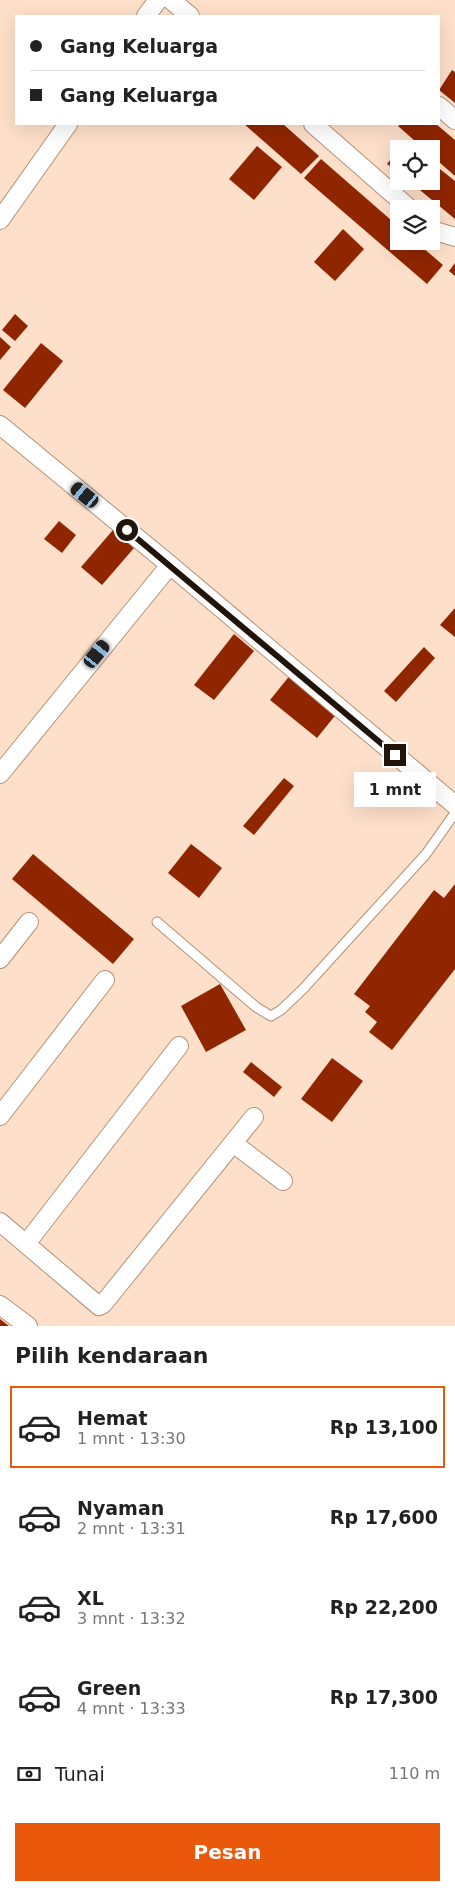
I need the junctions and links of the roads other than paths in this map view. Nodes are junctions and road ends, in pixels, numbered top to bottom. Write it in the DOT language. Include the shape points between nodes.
graph roads {
  1 [pos="158,0"];
  2 [pos="171,0"];
  3 [pos="147,15"];
  4 [pos="189,15"];
  5 [pos="440,107"];
  6 [pos="455,120"];
  7 [pos="67,125"];
  8 [pos="314,125"];
  9 [pos="400,200"];
  10 [pos="0,220"];
  11 [pos="440,232"];
  12 [pos="455,237"];
  13 [pos="0,424"];
  14 [pos="170,565"];
  15 [pos="0,774"];
  16 [pos="455,805"];
  17 [pos="455,813"];
  18 [pos="29,922"];
  19 [pos="157,922"];
  20 [pos="0,959"];
  21 [pos="105,980"];
  22 [pos="178,1046"];
  23 [pos="0,1116"];
  24 [pos="254,1117"];
  25 [pos="233,1143"];
  26 [pos="283,1181"];
  27 [pos="0,1222"];
  28 [pos="26,1244"];
  29 [pos="0,1305"];
  30 [pos="28,1326"];
  1 -- 3 [label="street"];
  2 -- 4 [label="street"];
  5 -- 6 [label="street"];
  7 -- 10 [label="street"];
  8 -- 9 [label="street"];
  11 -- 12 [label="street"];
  13 -- 14 [label="street"];
  14 -- 15 [label="street"];
  14 -- 16 [label="street"];
  17 -- 19 [label="lane" via="426,854 303,989 271,1016 256,1008"];
  18 -- 20 [label="street"];
  21 -- 23 [label="street"];
  22 -- 28 [label="street"];
  24 -- 25 [label="street"];
  25 -- 26 [label="street"];
  25 -- 28 [label="street" via="99,1306"];
  27 -- 28 [label="street"];
  29 -- 30 [label="street"];
}
